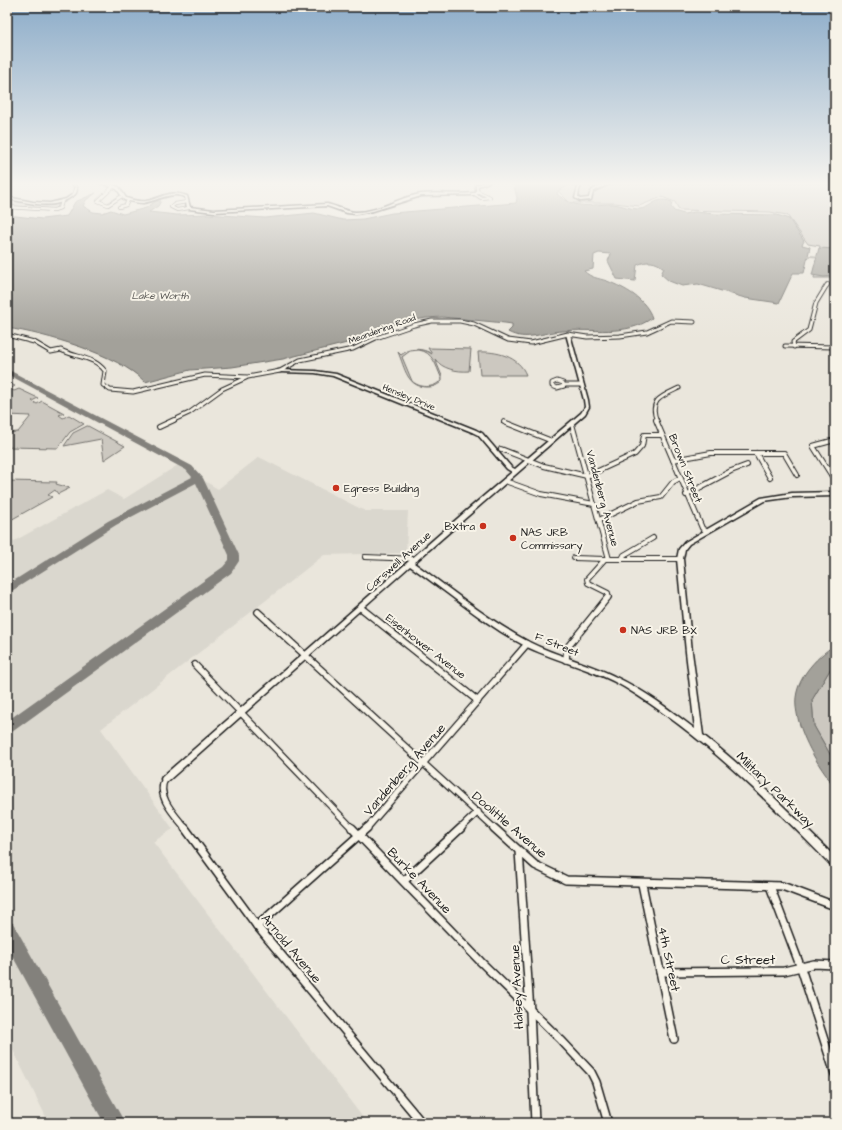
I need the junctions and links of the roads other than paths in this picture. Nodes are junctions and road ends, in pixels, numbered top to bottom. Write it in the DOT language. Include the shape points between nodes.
graph roads {
  1 [pos="828,284"];
  2 [pos="694,322"];
  3 [pos="568,334"];
  4 [pos="7,335"];
  5 [pos="785,346"];
  6 [pos="794,347"];
  7 [pos="835,347"];
  8 [pos="280,371"];
  9 [pos="248,378"];
  10 [pos="564,384"];
  11 [pos="582,385"];
  12 [pos="678,388"];
  13 [pos="504,422"];
  14 [pos="572,424"];
  15 [pos="159,427"];
  16 [pos="662,435"];
  17 [pos="835,440"];
  18 [pos="552,441"];
  19 [pos="501,449"];
  20 [pos="756,453"];
  21 [pos="529,460"];
  22 [pos="673,460"];
  23 [pos="747,465"];
  24 [pos="516,472"];
  25 [pos="797,475"];
  26 [pos="587,476"];
  27 [pos="680,478"];
  28 [pos="770,478"];
  29 [pos="505,481"];
  30 [pos="835,481"];
  31 [pos="835,494"];
  32 [pos="686,495"];
  33 [pos="594,504"];
  34 [pos="599,520"];
  35 [pos="706,531"];
  36 [pos="653,538"];
  37 [pos="365,557"];
  38 [pos="574,558"];
  39 [pos="607,559"];
  40 [pos="622,559"];
  41 [pos="680,559"];
  42 [pos="414,561"];
  43 [pos="361,608"];
  44 [pos="258,612"];
  45 [pos="527,644"];
  46 [pos="305,655"];
  47 [pos="566,660"];
  48 [pos="195,665"];
  49 [pos="478,701"];
  50 [pos="241,712"];
  51 [pos="699,735"];
  52 [pos="424,763"];
  53 [pos="165,779"];
  54 [pos="478,812"];
  55 [pos="360,836"];
  56 [pos="519,851"];
  57 [pos="835,863"];
  58 [pos="404,881"];
  59 [pos="642,884"];
  60 [pos="770,886"];
  61 [pos="835,906"];
  62 [pos="257,926"];
  63 [pos="835,965"];
  64 [pos="801,968"];
  65 [pos="660,972"];
  66 [pos="530,1011"];
  67 [pos="674,1039"];
  68 [pos="835,1074"];
  69 [pos="422,1123"];
  70 [pos="535,1123"];
  71 [pos="608,1123"];
  1 -- 6 [label="street" via="816,303 809,330 793,342"];
  2 -- 3 [label="street, Meandering Road" via="671,321 647,332 620,336 587,337"];
  3 -- 8 [label="street, Meandering Road" via="544,342 523,342 508,340 470,324 451,320 432,321 376,338 353,349 300,360"];
  3 -- 11 [label="street, Carswell Avenue"];
  4 -- 9 [label="street, Meandering Road" via="34,342 51,352 61,350 100,364 105,371 103,385 118,392 139,391 205,375"];
  5 -- 6 [label="street"];
  6 -- 7 [label="street"];
  8 -- 9 [label="street, Meandering Road"];
  8 -- 24 [label="street, Hensley Drive" via="334,375 474,431 480,434 509,468"];
  9 -- 15 [label="street" via="222,389 189,413"];
  10 -- 11 [label="street"];
  11 -- 14 [label="street, Carswell Avenue" via="586,407"];
  12 -- 16 [label="street, Brown Street" via="657,400 653,409"];
  13 -- 18 [label="street"];
  14 -- 18 [label="street, Carswell Avenue"];
  14 -- 26 [label="street, Vandenberg Avenue"];
  16 -- 22 [label="street, Brown Street"];
  16 -- 26 [label="street" via="644,435 642,446 635,454"];
  17 -- 30 [label="street" via="813,446"];
  18 -- 21 [label="street, Carswell Avenue"];
  19 -- 21 [label="street"];
  20 -- 22 [label="street" via="711,453"];
  20 -- 25 [label="street" via="784,453"];
  20 -- 28 [label="street"];
  21 -- 24 [label="street, Carswell Avenue"];
  21 -- 26 [label="street" via="554,469"];
  22 -- 27 [label="street, Brown Street"];
  23 -- 32 [label="street" via="732,470 700,490"];
  24 -- 29 [label="street, Carswell Avenue"];
  26 -- 33 [label="street, Vandenberg Avenue"];
  27 -- 32 [label="street, Brown Street"];
  27 -- 34 [label="street" via="673,482 661,498 638,501"];
  29 -- 33 [label="street" via="541,494"];
  29 -- 42 [label="street, Carswell Avenue"];
  31 -- 35 [label="street" via="767,498"];
  32 -- 35 [label="street, Brown Street" via="702,528"];
  33 -- 34 [label="street, Vandenberg Avenue"];
  34 -- 39 [label="street, Vandenberg Avenue"];
  35 -- 41 [label="street" via="687,543 682,549"];
  36 -- 40 [label="street" via="624,555"];
  37 -- 42 [label="street"];
  38 -- 39 [label="street"];
  39 -- 40 [label="street"];
  39 -- 47 [label="street, Vandenberg Avenue" via="587,579 588,583 608,593 609,596 567,648"];
  40 -- 41 [label="street"];
  41 -- 51 [label="street" via="688,652"];
  42 -- 43 [label="street, Carswell Avenue"];
  42 -- 45 [label="street, F Street"];
  43 -- 46 [label="street, Carswell Avenue"];
  43 -- 49 [label="street, Eisenhower Avenue"];
  44 -- 46 [label="street, Doolittle Avenue"];
  45 -- 47 [label="street, F Street"];
  45 -- 49 [label="street, Vandenberg Avenue"];
  46 -- 50 [label="street, Carswell Avenue"];
  46 -- 52 [label="street, Doolittle Avenue"];
  47 -- 51 [label="street, F Street" via="625,684"];
  48 -- 50 [label="street, Burke Avenue"];
  49 -- 52 [label="street, Vandenberg Avenue"];
  50 -- 53 [label="street, Carswell Avenue"];
  50 -- 55 [label="street, Burke Avenue"];
  51 -- 57 [label="street, Military Parkway" via="759,788"];
  52 -- 54 [label="street, Doolittle Avenue"];
  52 -- 55 [label="street, Vandenberg Avenue"];
  53 -- 62 [label="street, Arnold Avenue" via="161,790 167,803"];
  54 -- 56 [label="street, Doolittle Avenue"];
  54 -- 58 [label="street"];
  55 -- 58 [label="street, Burke Avenue"];
  55 -- 62 [label="street, Vandenberg Avenue"];
  56 -- 59 [label="street, Doolittle Avenue" via="535,865 566,880"];
  56 -- 66 [label="street, Halsey Avenue"];
  58 -- 66 [label="street, Burke Avenue"];
  59 -- 60 [label="street, Doolittle Avenue"];
  59 -- 65 [label="street, 4th Street"];
  60 -- 61 [label="street, Doolittle Avenue" via="782,886"];
  60 -- 64 [label="street"];
  62 -- 69 [label="street, Arnold Avenue"];
  63 -- 64 [label="street, C Street" via="814,964"];
  64 -- 65 [label="street, C Street" via="784,971"];
  64 -- 68 [label="street"];
  65 -- 67 [label="street, 4th Street"];
  66 -- 70 [label="street, Halsey Avenue"];
  66 -- 71 [label="street, Burke Avenue" via="594,1077"];
}
